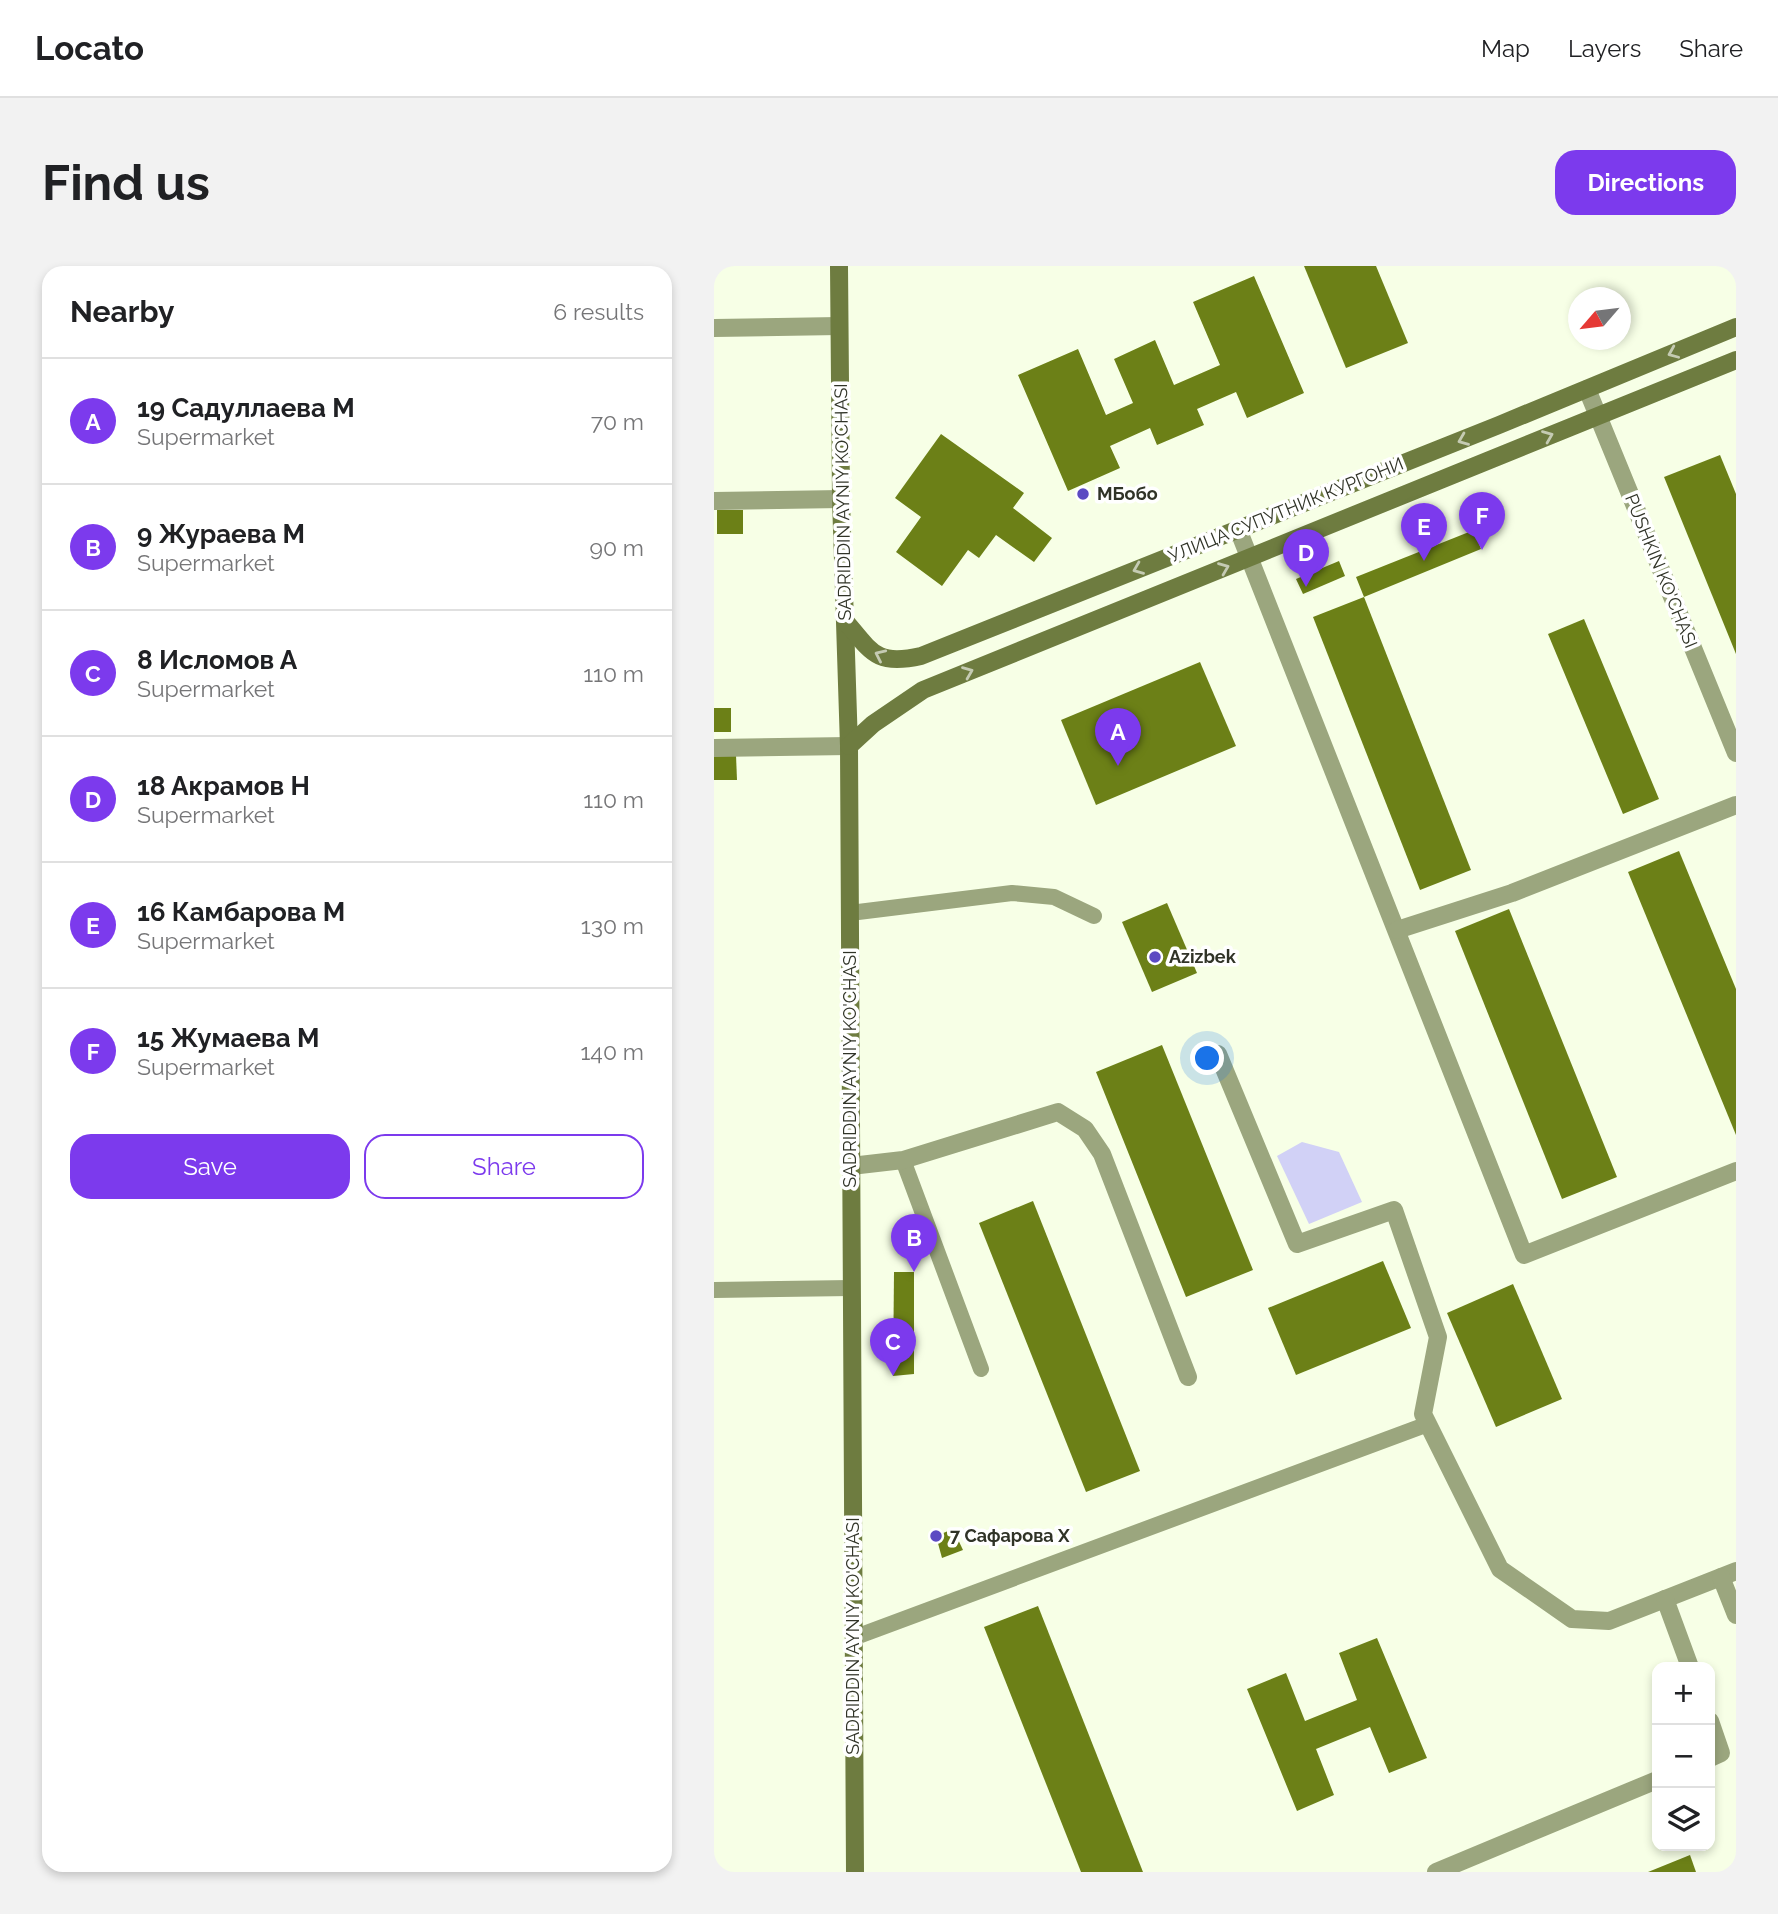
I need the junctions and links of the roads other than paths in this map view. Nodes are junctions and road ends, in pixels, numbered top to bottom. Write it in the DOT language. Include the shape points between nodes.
graph roads {
  1 [pos="839,266"];
  2 [pos="839,326"];
  3 [pos="1736,327"];
  4 [pos="714,328"];
  5 [pos="1736,360"];
  6 [pos="1587,389"];
  7 [pos="1597,416"];
  8 [pos="841,499"];
  9 [pos="714,501"];
  10 [pos="1238,529"];
  11 [pos="1251,557"];
  12 [pos="846,622"];
  13 [pos="917,657"];
  14 [pos="929,688"];
  15 [pos="849,746"];
  16 [pos="714,748"];
  17 [pos="1736,753"];
  18 [pos="1736,805"];
  19 [pos="850,913"];
  20 [pos="1094,916"];
  21 [pos="1397,930"];
  22 [pos="1218,1054"];
  23 [pos="903,1160"];
  24 [pos="851,1166"];
  25 [pos="1736,1171"];
  26 [pos="851,1288"];
  27 [pos="714,1290"];
  28 [pos="981,1369"];
  29 [pos="1188,1377"];
  30 [pos="1429,1424"];
  31 [pos="1729,1574"];
  32 [pos="1665,1599"];
  33 [pos="1736,1615"];
  34 [pos="853,1638"];
  35 [pos="1688,1662"];
  36 [pos="1712,1725"];
  37 [pos="1722,1753"];
  38 [pos="1652,1782"];
  39 [pos="855,1872"];
  40 [pos="1436,1872"];
  1 -- 2 [label="main road, SADRIDDIN AYNIY KO'CHASI"];
  2 -- 4 [label="street"];
  2 -- 8 [label="main road, SADRIDDIN AYNIY KO'CHASI"];
  3 -- 6 [label="main road, УЛИЦА СУПУТНИК КУРГОНИ, one-way"];
  5 -- 7 [label="main road"];
  6 -- 7 [label="street, PUSHKIN KO'CHASI"];
  6 -- 10 [label="main road, УЛИЦА СУПУТНИК КУРГОНИ, one-way"];
  11 -- 7 [label="main road, one-way"];
  7 -- 17 [label="street, PUSHKIN KO'CHASI"];
  8 -- 9 [label="street"];
  8 -- 12 [label="main road, SADRIDDIN AYNIY KO'CHASI"];
  10 -- 11 [label="street"];
  10 -- 13 [label="main road, УЛИЦА СУПУТНИК КУРГОНИ, one-way"];
  14 -- 11 [label="main road, one-way"];
  11 -- 21 [label="street"];
  13 -- 12 [label="main road, УЛИЦА СУПУТНИК КУРГОНИ, one-way" via="895,661 873,654"];
  12 -- 15 [label="main road, SADRIDDIN AYNIY KO'CHASI"];
  13 -- 14 [label="main road"];
  14 -- 15 [label="main road" via="873,724"];
  15 -- 16 [label="street"];
  15 -- 19 [label="main road, SADRIDDIN AYNIY KO'CHASI"];
  18 -- 21 [label="street" via="1511,893"];
  19 -- 20 [label="lane" via="1012,893 1054,897"];
  19 -- 24 [label="main road, SADRIDDIN AYNIY KO'CHASI"];
  21 -- 25 [label="street" via="1524,1255"];
  22 -- 30 [label="street" via="1297,1244 1394,1210 1438,1337 1423,1414"];
  23 -- 24 [label="street"];
  23 -- 28 [label="lane"];
  23 -- 29 [label="street" via="1058,1112 1085,1129 1102,1154"];
  24 -- 26 [label="main road, SADRIDDIN AYNIY KO'CHASI"];
  26 -- 27 [label="lane"];
  26 -- 34 [label="main road, SADRIDDIN AYNIY KO'CHASI"];
  30 -- 32 [label="street" via="1500,1569 1572,1619 1609,1621"];
  30 -- 34 [label="lane"];
  31 -- 32 [label="street"];
  31 -- 33 [label="street"];
  32 -- 35 [label="street"];
  34 -- 39 [label="main road, SADRIDDIN AYNIY KO'CHASI"];
  36 -- 37 [label="street"];
  38 -- 40 [label="street"];
}
